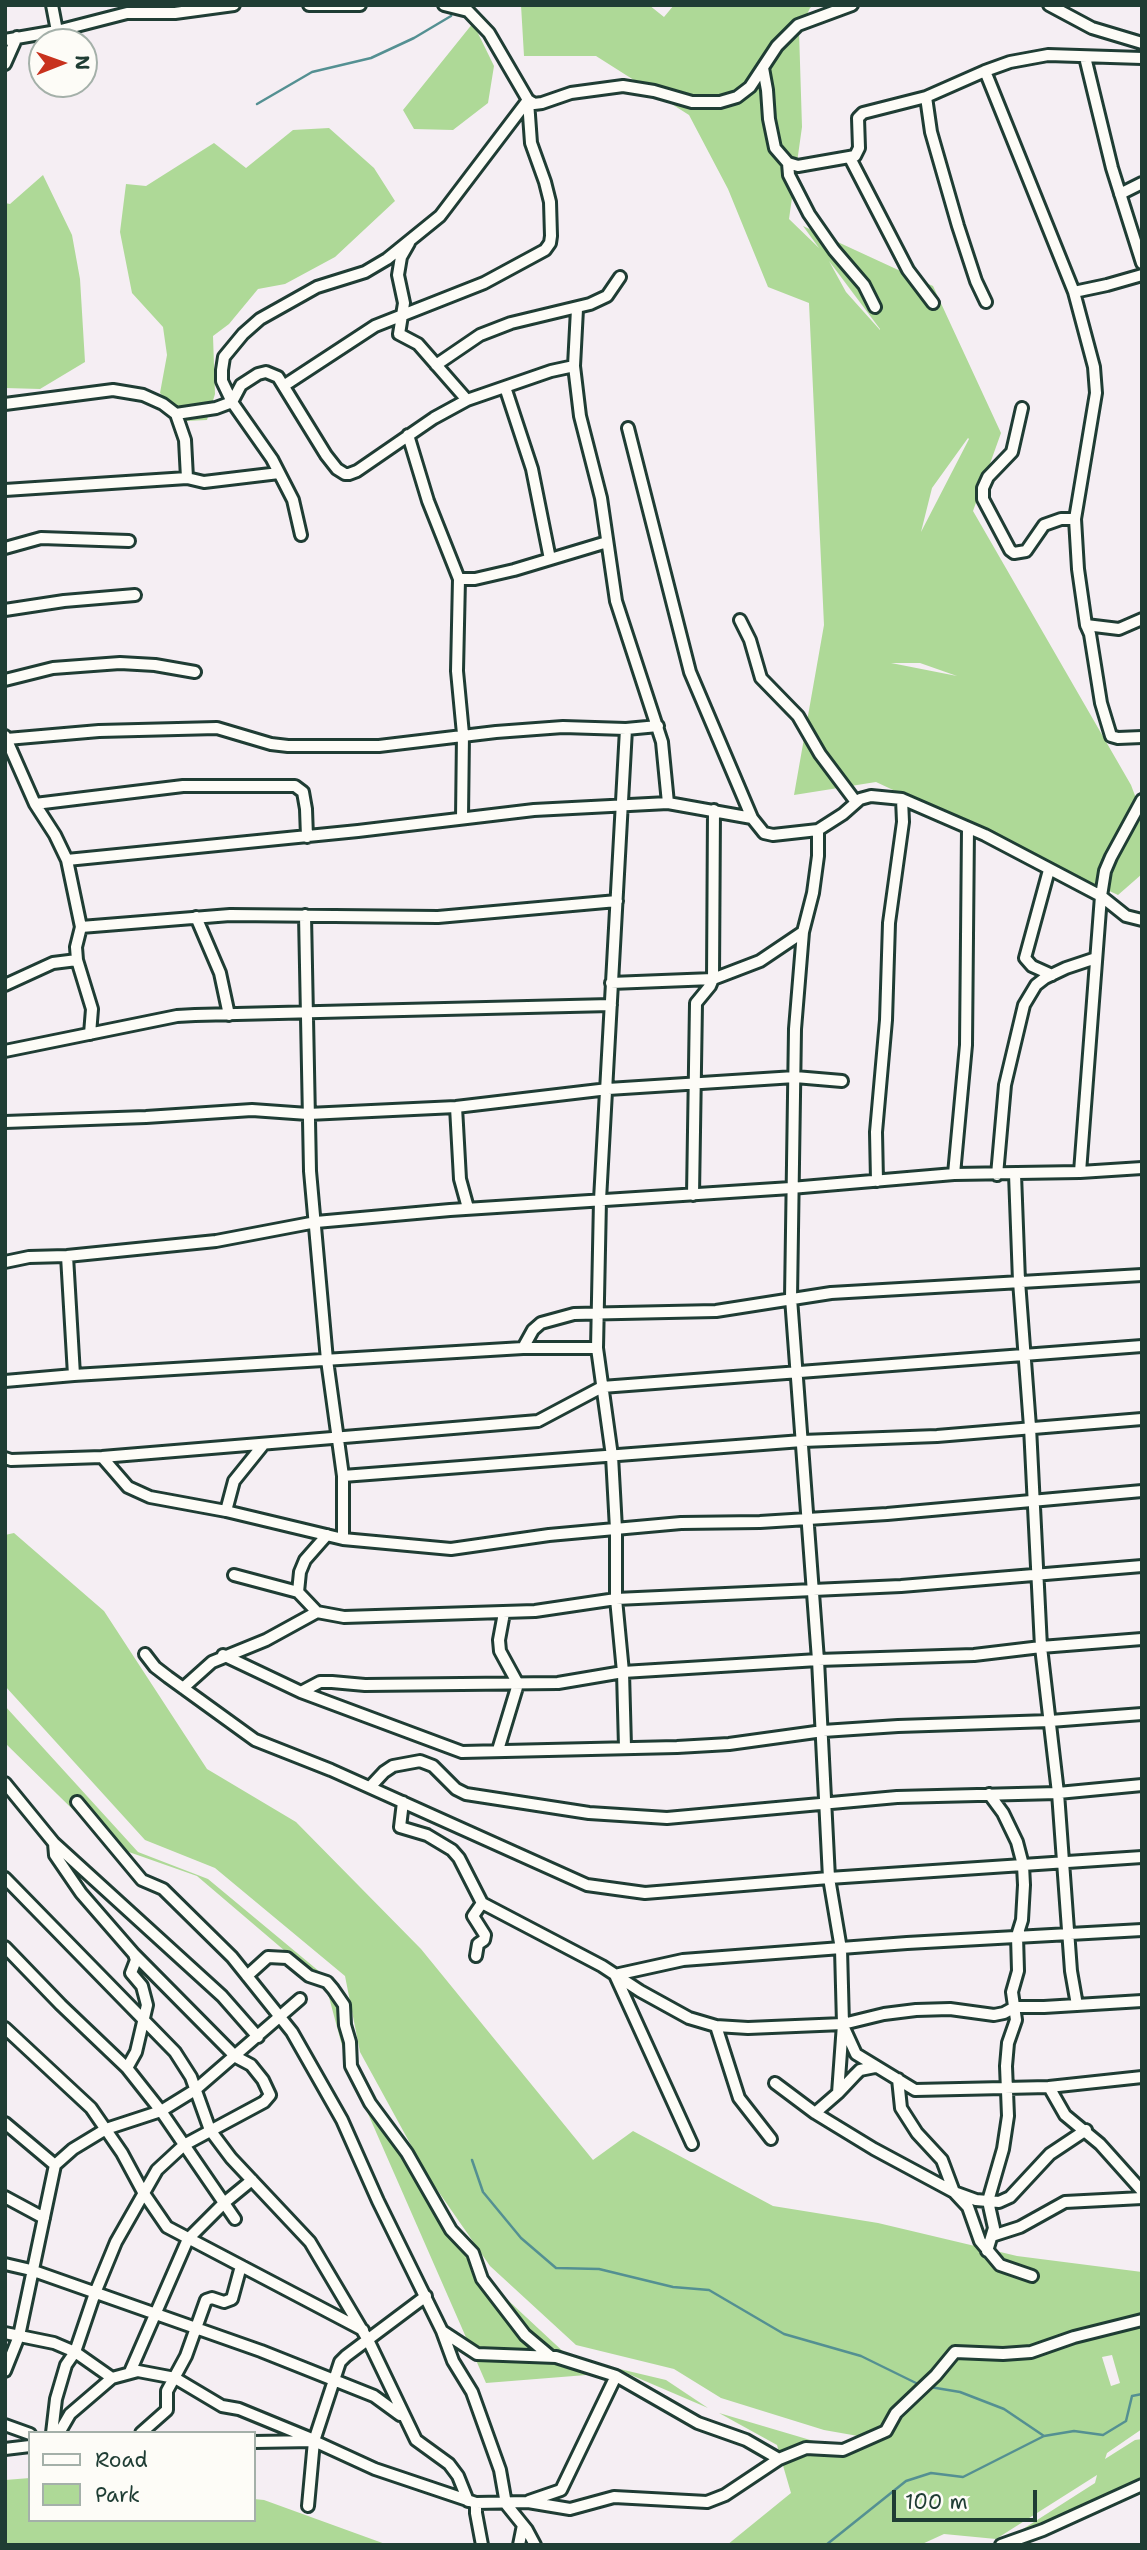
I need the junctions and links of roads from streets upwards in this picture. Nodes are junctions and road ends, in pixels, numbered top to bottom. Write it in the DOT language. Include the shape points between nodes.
graph roads {
  1 [pos="52,5"];
  2 [pos="234,5"];
  3 [pos="309,5"];
  4 [pos="360,5"];
  5 [pos="444,5"];
  6 [pos="852,5"];
  7 [pos="1049,5"];
  8 [pos="56,28"];
  9 [pos="72,28"];
  10 [pos="11,38"];
  11 [pos="1142,43"];
  12 [pos="1085,57"];
  13 [pos="1142,58"];
  14 [pos="5,64"];
  15 [pos="763,68"];
  16 [pos="985,71"];
  17 [pos="926,97"];
  18 [pos="528,100"];
  19 [pos="850,158"];
  20 [pos="788,163"];
  21 [pos="1142,183"];
  22 [pos="1119,194"];
  23 [pos="412,237"];
  24 [pos="1142,263"];
  25 [pos="1142,275"];
  26 [pos="620,277"];
  27 [pos="1074,292"];
  28 [pos="986,302"];
  29 [pos="933,303"];
  30 [pos="875,307"];
  31 [pos="577,309"];
  32 [pos="404,314"];
  33 [pos="436,365"];
  34 [pos="574,366"];
  35 [pos="285,385"];
  36 [pos="505,387"];
  37 [pos="467,400"];
  38 [pos="232,402"];
  39 [pos="5,404"];
  40 [pos="1022,408"];
  41 [pos="176,414"];
  42 [pos="628,428"];
  43 [pos="408,435"];
  44 [pos="279,473"];
  45 [pos="187,478"];
  46 [pos="5,490"];
  47 [pos="1074,519"];
  48 [pos="301,535"];
  49 [pos="129,541"];
  50 [pos="607,542"];
  51 [pos="5,548"];
  52 [pos="550,559"];
  53 [pos="459,579"];
  54 [pos="135,595"];
  55 [pos="5,610"];
  56 [pos="1142,619"];
  57 [pos="740,620"];
  58 [pos="1086,625"];
  59 [pos="195,673"];
  60 [pos="5,680"];
  61 [pos="658,726"];
  62 [pos="626,729"];
  63 [pos="463,734"];
  64 [pos="6,737"];
  65 [pos="1142,737"];
  66 [pos="902,799"];
  67 [pos="1142,800"];
  68 [pos="856,802"];
  69 [pos="668,803"];
  70 [pos="35,804"];
  71 [pos="621,806"];
  72 [pos="714,810"];
  73 [pos="752,817"];
  74 [pos="462,818"];
  75 [pos="968,828"];
  76 [pos="818,830"];
  77 [pos="307,837"];
  78 [pos="67,860"];
  79 [pos="1049,870"];
  80 [pos="1101,896"];
  81 [pos="617,901"];
  82 [pos="305,915"];
  83 [pos="196,917"];
  84 [pos="1142,920"];
  85 [pos="81,927"];
  86 [pos="803,932"];
  87 [pos="1096,958"];
  88 [pos="77,960"];
  89 [pos="1052,975"];
  90 [pos="713,979"];
  91 [pos="611,983"];
  92 [pos="5,985"];
  93 [pos="611,1004"];
  94 [pos="306,1013"];
  95 [pos="229,1015"];
  96 [pos="90,1034"];
  97 [pos="5,1051"];
  98 [pos="794,1077"];
  99 [pos="842,1081"];
  100 [pos="694,1084"];
  101 [pos="608,1089"];
  102 [pos="456,1107"];
  103 [pos="308,1114"];
  104 [pos="5,1122"];
  105 [pos="1142,1168"];
  106 [pos="1080,1172"];
  107 [pos="954,1174"];
  108 [pos="1014,1174"];
  109 [pos="997,1175"];
  110 [pos="877,1181"];
  111 [pos="791,1188"];
  112 [pos="693,1195"];
  113 [pos="600,1200"];
  114 [pos="468,1208"];
  115 [pos="316,1222"];
  116 [pos="67,1256"];
  117 [pos="5,1262"];
  118 [pos="1142,1275"];
  119 [pos="1019,1281"];
  120 [pos="791,1298"];
  121 [pos="597,1312"];
  122 [pos="1142,1346"];
  123 [pos="523,1348"];
  124 [pos="597,1348"];
  125 [pos="1023,1353"];
  126 [pos="327,1360"];
  127 [pos="796,1373"];
  128 [pos="74,1375"];
  129 [pos="5,1381"];
  130 [pos="602,1387"];
  131 [pos="1142,1419"];
  132 [pos="1030,1427"];
  133 [pos="337,1437"];
  134 [pos="802,1441"];
  135 [pos="262,1445"];
  136 [pos="612,1456"];
  137 [pos="102,1457"];
  138 [pos="5,1458"];
  139 [pos="343,1476"];
  140 [pos="1142,1491"];
  141 [pos="1034,1500"];
  142 [pos="226,1511"];
  143 [pos="808,1519"];
  144 [pos="616,1530"];
  145 [pos="327,1535"];
  146 [pos="343,1539"];
  147 [pos="1142,1566"];
  148 [pos="1038,1574"];
  149 [pos="234,1575"];
  150 [pos="814,1590"];
  151 [pos="298,1592"];
  152 [pos="616,1599"];
  153 [pos="317,1612"];
  154 [pos="504,1613"];
  155 [pos="1142,1639"];
  156 [pos="1041,1647"];
  157 [pos="145,1654"];
  158 [pos="223,1656"];
  159 [pos="818,1660"];
  160 [pos="622,1672"];
  161 [pos="518,1684"];
  162 [pos="183,1688"];
  163 [pos="301,1692"];
  164 [pos="1142,1714"];
  165 [pos="1050,1721"];
  166 [pos="823,1731"];
  167 [pos="625,1746"];
  168 [pos="498,1750"];
  169 [pos="5,1783"];
  170 [pos="1142,1785"];
  171 [pos="370,1787"];
  172 [pos="1058,1793"];
  173 [pos="989,1794"];
  174 [pos="77,1802"];
  175 [pos="404,1802"];
  176 [pos="826,1803"];
  177 [pos="54,1843"];
  178 [pos="1142,1857"];
  179 [pos="1062,1863"];
  180 [pos="1023,1866"];
  181 [pos="5,1878"];
  182 [pos="829,1878"];
  183 [pos="482,1903"];
  184 [pos="1142,1930"];
  185 [pos="1068,1934"];
  186 [pos="1017,1936"];
  187 [pos="5,1947"];
  188 [pos="841,1949"];
  189 [pos="134,1954"];
  190 [pos="476,1956"];
  191 [pos="615,1975"];
  192 [pos="247,1976"];
  193 [pos="300,1999"];
  194 [pos="1142,2001"];
  195 [pos="1077,2005"];
  196 [pos="1015,2007"];
  197 [pos="281,2017"];
  198 [pos="144,2023"];
  199 [pos="843,2024"];
  200 [pos="716,2026"];
  201 [pos="5,2028"];
  202 [pos="258,2037"];
  203 [pos="236,2057"];
  204 [pos="875,2067"];
  205 [pos="127,2068"];
  206 [pos="1142,2077"];
  207 [pos="898,2079"];
  208 [pos="775,2083"];
  209 [pos="1007,2087"];
  210 [pos="1049,2087"];
  211 [pos="195,2090"];
  212 [pos="838,2093"];
  213 [pos="161,2111"];
  214 [pos="815,2113"];
  215 [pos="5,2123"];
  216 [pos="106,2129"];
  217 [pos="210,2130"];
  218 [pos="1086,2130"];
  219 [pos="771,2139"];
  220 [pos="692,2144"];
  221 [pos="184,2145"];
  222 [pos="55,2165"];
  223 [pos="252,2180"];
  224 [pos="1142,2191"];
  225 [pos="143,2192"];
  226 [pos="954,2192"];
  227 [pos="5,2197"];
  228 [pos="1142,2198"];
  229 [pos="988,2201"];
  230 [pos="223,2203"];
  231 [pos="44,2218"];
  232 [pos="235,2219"];
  233 [pos="992,2236"];
  234 [pos="188,2239"];
  235 [pos="987,2250"];
  236 [pos="5,2264"];
  237 [pos="241,2266"];
  238 [pos="31,2270"];
  239 [pos="1032,2276"];
  240 [pos="95,2294"];
  241 [pos="426,2296"];
  242 [pos="156,2315"];
  243 [pos="1142,2320"];
  244 [pos="195,2329"];
  245 [pos="442,2331"];
  246 [pos="5,2333"];
  247 [pos="366,2335"];
  248 [pos="19,2336"];
  249 [pos="75,2352"];
  250 [pos="550,2356"];
  251 [pos="5,2371"];
  252 [pos="130,2372"];
  253 [pos="616,2376"];
  254 [pos="112,2378"];
  255 [pos="175,2378"];
  256 [pos="335,2380"];
  257 [pos="403,2417"];
  258 [pos="5,2425"];
  259 [pos="52,2431"];
  260 [pos="60,2431"];
  261 [pos="143,2431"];
  262 [pos="28,2433"];
  263 [pos="314,2441"];
  264 [pos="256,2442"];
  265 [pos="28,2446"];
  266 [pos="5,2449"];
  267 [pos="779,2459"];
  268 [pos="1142,2485"];
  269 [pos="561,2490"];
  270 [pos="472,2502"];
  271 [pos="528,2502"];
  272 [pos="506,2504"];
  273 [pos="307,2506"];
  274 [pos="570,2509"];
  275 [pos="523,2525"];
  276 [pos="482,2545"];
  277 [pos="519,2545"];
  278 [pos="535,2545"];
  279 [pos="1001,2545"];
  1 -- 8 [label="street"];
  2 -- 9 [label="street" via="175,13 127,13"];
  3 -- 4 [label="street"];
  5 -- 18 [label="street" via="468,11 489,33"];
  6 -- 15 [label="street" via="797,25"];
  7 -- 11 [label="street" via="1092,28"];
  10 -- 14 [label="street"];
  12 -- 13 [label="street"];
  12 -- 16 [label="street" via="1048,55"];
  12 -- 22 [label="street"];
  15 -- 18 [label="street" via="750,87 720,102 692,102 623,86 571,93 542,103"];
  15 -- 20 [label="street" via="775,148"];
  16 -- 17 [label="street"];
  16 -- 27 [label="street"];
  17 -- 19 [label="street" via="863,113 858,153"];
  17 -- 28 [label="street" via="931,132 958,226"];
  18 -- 23 [label="street" via="440,216"];
  18 -- 32 [label="street" via="531,143 548,191 550,243 484,283"];
  19 -- 20 [label="street" via="797,166"];
  19 -- 29 [label="street" via="908,271"];
  20 -- 30 [label="street" via="789,175 809,214 864,285"];
  21 -- 22 [label="street"];
  22 -- 24 [label="street"];
  23 -- 32 [label="street" via="398,275"];
  23 -- 38 [label="street" via="365,272 317,287 251,327 224,357 222,381"];
  25 -- 27 [label="street"];
  26 -- 31 [label="street" via="607,296"];
  27 -- 47 [label="street" via="1096,393"];
  31 -- 33 [label="street" via="511,323 480,335"];
  31 -- 34 [label="street"];
  32 -- 33 [label="street" via="398,334 418,344"];
  32 -- 35 [label="street" via="350,340"];
  33 -- 37 [label="street"];
  34 -- 36 [label="street"];
  34 -- 50 [label="street"];
  35 -- 38 [label="street" via="272,374 258,374 242,385"];
  35 -- 43 [label="street" via="326,455 345,474 357,471"];
  36 -- 37 [label="street"];
  36 -- 52 [label="street" via="531,469"];
  37 -- 43 [label="street"];
  38 -- 41 [label="street"];
  38 -- 44 [label="street"];
  39 -- 41 [label="street" via="113,390 143,395"];
  40 -- 47 [label="street" via="1012,452 985,482 983,499 1014,553 1031,547 1044,525"];
  41 -- 45 [label="street" via="185,440"];
  42 -- 73 [label="street" via="690,672"];
  43 -- 53 [label="street"];
  44 -- 45 [label="street" via="204,482"];
  44 -- 48 [label="street" via="293,500"];
  45 -- 46 [label="street"];
  47 -- 58 [label="street"];
  49 -- 51 [label="street" via="41,538"];
  50 -- 52 [label="street"];
  50 -- 61 [label="street" via="616,601"];
  52 -- 53 [label="street"];
  53 -- 63 [label="street" via="457,671"];
  54 -- 55 [label="street"];
  56 -- 58 [label="street" via="1119,629"];
  57 -- 68 [label="street" via="761,678 799,716"];
  58 -- 65 [label="street" via="1111,736"];
  59 -- 60 [label="street" via="120,663 53,668"];
  61 -- 62 [label="street"];
  61 -- 69 [label="street"];
  62 -- 63 [label="street" via="563,727"];
  62 -- 71 [label="street"];
  63 -- 64 [label="street" via="379,747 288,746 217,728"];
  63 -- 74 [label="street"];
  64 -- 70 [label="street"];
  66 -- 68 [label="street" via="871,796"];
  66 -- 75 [label="street"];
  66 -- 110 [label="street" via="889,923"];
  67 -- 80 [label="street" via="1105,871"];
  68 -- 76 [label="street"];
  69 -- 71 [label="street"];
  69 -- 72 [label="street"];
  70 -- 77 [label="street" via="183,786 295,786 303,792"];
  70 -- 78 [label="street"];
  71 -- 74 [label="street"];
  71 -- 81 [label="street"];
  72 -- 73 [label="street"];
  72 -- 90 [label="street"];
  73 -- 76 [label="street" via="768,835"];
  74 -- 77 [label="street"];
  75 -- 79 [label="street"];
  75 -- 107 [label="street" via="966,1045"];
  76 -- 86 [label="street" via="813,893"];
  77 -- 78 [label="street"];
  78 -- 85 [label="street"];
  79 -- 80 [label="street"];
  79 -- 89 [label="street" via="1026,958"];
  80 -- 84 [label="street" via="1126,916"];
  80 -- 87 [label="street"];
  81 -- 82 [label="street" via="438,917"];
  81 -- 91 [label="street"];
  82 -- 83 [label="street"];
  82 -- 94 [label="street"];
  83 -- 85 [label="street"];
  83 -- 95 [label="street" via="220,973"];
  85 -- 88 [label="street"];
  86 -- 90 [label="street" via="760,961"];
  86 -- 98 [label="street"];
  87 -- 89 [label="street"];
  87 -- 106 [label="street"];
  88 -- 92 [label="street" via="53,963"];
  88 -- 96 [label="street" via="92,1009"];
  89 -- 109 [label="street" via="1036,985 1017,1026 1004,1085"];
  90 -- 91 [label="street"];
  90 -- 100 [label="street" via="696,1003"];
  91 -- 93 [label="street"];
  93 -- 94 [label="street"];
  93 -- 101 [label="street"];
  94 -- 95 [label="street"];
  94 -- 103 [label="street"];
  95 -- 96 [label="street" via="177,1016"];
  96 -- 97 [label="street"];
  98 -- 99 [label="street"];
  98 -- 100 [label="street"];
  98 -- 111 [label="street"];
  100 -- 101 [label="street"];
  100 -- 112 [label="street"];
  101 -- 102 [label="street"];
  101 -- 113 [label="street"];
  102 -- 103 [label="street"];
  102 -- 114 [label="street" via="460,1179"];
  103 -- 104 [label="street" via="252,1110"];
  103 -- 115 [label="street"];
  105 -- 106 [label="street"];
  106 -- 108 [label="street"];
  107 -- 109 [label="street"];
  107 -- 110 [label="street"];
  108 -- 109 [label="street"];
  108 -- 119 [label="street"];
  110 -- 111 [label="street"];
  111 -- 112 [label="street"];
  111 -- 120 [label="street"];
  112 -- 113 [label="street"];
  113 -- 114 [label="street"];
  113 -- 121 [label="street"];
  114 -- 115 [label="street"];
  115 -- 116 [label="street" via="216,1241"];
  115 -- 126 [label="street"];
  116 -- 117 [label="street"];
  116 -- 128 [label="street"];
  118 -- 119 [label="street"];
  119 -- 120 [label="street"];
  119 -- 125 [label="street"];
  120 -- 121 [label="street" via="716,1311"];
  120 -- 127 [label="street"];
  121 -- 123 [label="street" via="541,1323"];
  121 -- 124 [label="street"];
  122 -- 125 [label="street"];
  123 -- 124 [label="street"];
  123 -- 126 [label="street"];
  124 -- 130 [label="street"];
  125 -- 127 [label="street"];
  125 -- 132 [label="street"];
  126 -- 128 [label="street"];
  126 -- 133 [label="street"];
  127 -- 130 [label="street"];
  127 -- 134 [label="street"];
  128 -- 129 [label="street"];
  130 -- 133 [label="street" via="538,1421"];
  130 -- 136 [label="street"];
  131 -- 132 [label="street"];
  132 -- 134 [label="street"];
  132 -- 141 [label="street"];
  133 -- 135 [label="street"];
  133 -- 139 [label="street"];
  134 -- 136 [label="street"];
  134 -- 143 [label="street"];
  135 -- 137 [label="street"];
  135 -- 142 [label="street" via="234,1481"];
  136 -- 139 [label="street"];
  136 -- 144 [label="street"];
  137 -- 138 [label="street"];
  137 -- 142 [label="street" via="128,1487 139,1492"];
  139 -- 146 [label="street"];
  140 -- 141 [label="street"];
  141 -- 143 [label="street"];
  141 -- 148 [label="street"];
  142 -- 145 [label="street"];
  143 -- 144 [label="street"];
  143 -- 150 [label="street"];
  144 -- 146 [label="street" via="451,1549"];
  144 -- 152 [label="street"];
  145 -- 146 [label="street"];
  145 -- 151 [label="street" via="305,1559"];
  147 -- 148 [label="street"];
  148 -- 150 [label="street"];
  148 -- 156 [label="street"];
  149 -- 151 [label="street"];
  150 -- 152 [label="street"];
  150 -- 159 [label="street"];
  151 -- 153 [label="street"];
  152 -- 154 [label="street"];
  152 -- 160 [label="street"];
  153 -- 154 [label="street" via="344,1617"];
  153 -- 158 [label="street" via="267,1640"];
  154 -- 161 [label="street" via="500,1651"];
  155 -- 156 [label="street"];
  156 -- 159 [label="street" via="974,1655"];
  156 -- 165 [label="street"];
  157 -- 162 [label="street"];
  158 -- 162 [label="street"];
  158 -- 163 [label="street"];
  159 -- 160 [label="street"];
  159 -- 166 [label="street"];
  160 -- 161 [label="street" via="558,1683"];
  160 -- 167 [label="street"];
  161 -- 163 [label="street" via="320,1682"];
  161 -- 168 [label="street"];
  162 -- 171 [label="street" via="255,1740"];
  163 -- 168 [label="street" via="453,1751"];
  164 -- 165 [label="street"];
  165 -- 166 [label="street"];
  165 -- 172 [label="street"];
  166 -- 167 [label="street" via="729,1744"];
  166 -- 176 [label="street"];
  167 -- 168 [label="street"];
  169 -- 177 [label="street"];
  170 -- 172 [label="street"];
  171 -- 175 [label="street"];
  171 -- 176 [label="street" via="393,1766 420,1761 433,1766 466,1794 589,1813 667,1818"];
  172 -- 173 [label="street"];
  172 -- 179 [label="street"];
  173 -- 176 [label="street"];
  173 -- 180 [label="street" via="1017,1842"];
  174 -- 192 [label="street" via="142,1880 163,1889"];
  175 -- 182 [label="street" via="587,1885 645,1893"];
  175 -- 183 [label="street" via="400,1827 428,1835 452,1850"];
  176 -- 182 [label="street"];
  177 -- 189 [label="street" via="55,1855 81,1893"];
  177 -- 202 [label="street" via="222,1996"];
  178 -- 179 [label="street"];
  179 -- 180 [label="street"];
  179 -- 185 [label="street"];
  180 -- 182 [label="street"];
  180 -- 186 [label="street" via="1022,1920"];
  181 -- 198 [label="street"];
  182 -- 188 [label="street"];
  183 -- 190 [label="street" via="472,1916 485,1935"];
  183 -- 191 [label="street"];
  184 -- 185 [label="street"];
  185 -- 186 [label="street"];
  185 -- 195 [label="street"];
  186 -- 188 [label="street"];
  186 -- 196 [label="street"];
  187 -- 205 [label="street"];
  188 -- 191 [label="street" via="683,1960"];
  188 -- 199 [label="street"];
  189 -- 198 [label="street" via="131,1973 145,1993"];
  189 -- 203 [label="street"];
  191 -- 200 [label="street" via="689,2018"];
  191 -- 220 [label="street"];
  192 -- 197 [label="street"];
  192 -- 250 [label="street" via="268,1957 287,1958 309,1976 327,1982 344,2005 351,2066 370,2103 407,2152 452,2230 473,2253 482,2279 525,2335"];
  193 -- 197 [label="street"];
  194 -- 195 [label="street"];
  195 -- 196 [label="street"];
  196 -- 199 [label="street" via="994,2015 916,2010"];
  196 -- 209 [label="street"];
  197 -- 202 [label="street"];
  197 -- 241 [label="street" via="342,2120"];
  198 -- 205 [label="street"];
  198 -- 211 [label="street" via="175,2052"];
  199 -- 200 [label="street"];
  199 -- 204 [label="street" via="856,2054"];
  199 -- 212 [label="street"];
  200 -- 219 [label="street" via="738,2098"];
  201 -- 216 [label="street" via="85,2102"];
  202 -- 203 [label="street"];
  203 -- 211 [label="street"];
  203 -- 217 [label="street" via="251,2065 270,2095"];
  204 -- 207 [label="street"];
  204 -- 212 [label="street" via="860,2070"];
  205 -- 213 [label="street"];
  206 -- 210 [label="street"];
  207 -- 209 [label="street" via="925,2091"];
  207 -- 226 [label="street" via="898,2103 942,2160"];
  208 -- 214 [label="street"];
  209 -- 210 [label="street"];
  209 -- 229 [label="street" via="1006,2135"];
  210 -- 218 [label="street" via="1065,2115"];
  211 -- 213 [label="street"];
  211 -- 217 [label="street"];
  212 -- 214 [label="street"];
  213 -- 216 [label="street"];
  213 -- 221 [label="street"];
  214 -- 226 [label="street"];
  215 -- 222 [label="street"];
  216 -- 222 [label="street"];
  216 -- 225 [label="street"];
  217 -- 221 [label="street"];
  217 -- 223 [label="street"];
  218 -- 224 [label="street"];
  218 -- 229 [label="street" via="1050,2154 1010,2197"];
  221 -- 225 [label="street" via="157,2169"];
  221 -- 230 [label="street"];
  222 -- 231 [label="street"];
  223 -- 230 [label="street"];
  223 -- 247 [label="street" via="310,2242"];
  225 -- 234 [label="street" via="167,2227"];
  225 -- 240 [label="street"];
  226 -- 229 [label="street"];
  226 -- 235 [label="street" via="968,2207"];
  227 -- 231 [label="street"];
  228 -- 233 [label="street" via="1065,2202 1020,2227"];
  229 -- 233 [label="street"];
  230 -- 232 [label="street"];
  230 -- 234 [label="street"];
  231 -- 238 [label="street"];
  233 -- 235 [label="street"];
  234 -- 237 [label="street"];
  234 -- 242 [label="street"];
  235 -- 239 [label="street" via="1000,2265"];
  236 -- 238 [label="street"];
  237 -- 244 [label="street" via="232,2299 206,2300"];
  237 -- 247 [label="street"];
  238 -- 240 [label="street"];
  238 -- 248 [label="street"];
  240 -- 242 [label="street"];
  240 -- 249 [label="street"];
  241 -- 245 [label="street"];
  241 -- 247 [label="street"];
  242 -- 244 [label="street"];
  242 -- 252 [label="street"];
  243 -- 267 [label="street" via="1031,2352 955,2352 896,2413 886,2431 843,2450 806,2448"];
  244 -- 255 [label="street"];
  244 -- 256 [label="street"];
  245 -- 250 [label="street" via="477,2354"];
  245 -- 272 [label="street" via="472,2392 502,2478"];
  246 -- 248 [label="street"];
  247 -- 256 [label="street" via="343,2359"];
  247 -- 257 [label="street"];
  248 -- 249 [label="street" via="45,2339"];
  248 -- 251 [label="street"];
  249 -- 254 [label="street"];
  249 -- 259 [label="street" via="61,2378"];
  250 -- 253 [label="street"];
  252 -- 254 [label="street"];
  252 -- 255 [label="street" via="149,2371"];
  253 -- 267 [label="street" via="698,2423 746,2440"];
  253 -- 269 [label="street"];
  254 -- 260 [label="street" via="70,2414"];
  255 -- 261 [label="street" via="167,2391 167,2410"];
  255 -- 263 [label="street" via="222,2406"];
  256 -- 257 [label="street" via="374,2396"];
  256 -- 263 [label="street"];
  257 -- 270 [label="street" via="420,2445 455,2471"];
  258 -- 262 [label="street"];
  263 -- 264 [label="street"];
  263 -- 270 [label="street" via="375,2469"];
  263 -- 273 [label="street"];
  265 -- 266 [label="street"];
  267 -- 274 [label="street" via="707,2502 614,2497"];
  268 -- 279 [label="street"];
  269 -- 271 [label="street"];
  269 -- 274 [label="street"];
  270 -- 272 [label="street"];
  270 -- 276 [label="street"];
  271 -- 272 [label="street"];
  271 -- 274 [label="street"];
  272 -- 275 [label="street"];
  275 -- 277 [label="street"];
  275 -- 278 [label="street"];
}
